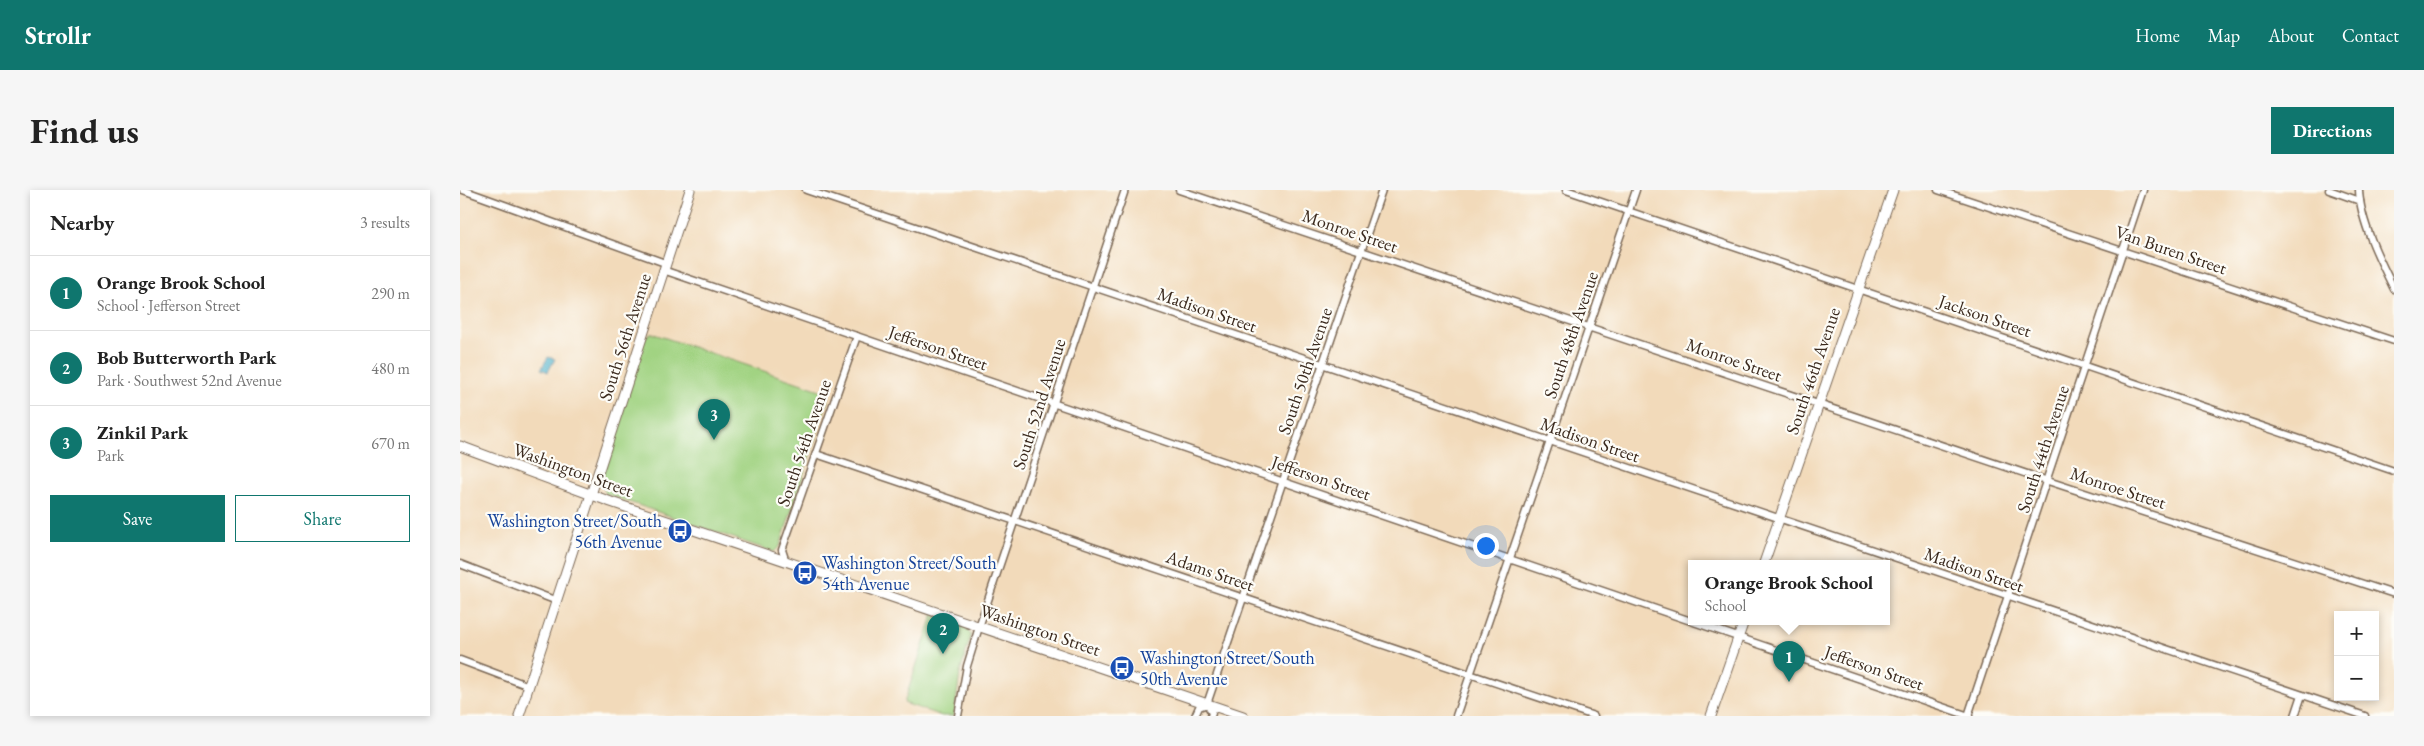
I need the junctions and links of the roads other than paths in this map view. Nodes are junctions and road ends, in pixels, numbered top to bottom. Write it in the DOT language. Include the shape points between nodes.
graph roads {
  1 [pos="463,190"];
  2 [pos="690,190"];
  3 [pos="806,190"];
  4 [pos="1125,190"];
  5 [pos="1179,190"];
  6 [pos="1382,190"];
  7 [pos="1566,190"];
  8 [pos="1636,190"];
  9 [pos="1893,190"];
  10 [pos="1938,190"];
  11 [pos="2143,190"];
  12 [pos="2328,190"];
  13 [pos="2359,190"];
  14 [pos="2360,201"];
  15 [pos="1629,211"];
  16 [pos="2123,250"];
  17 [pos="1362,251"];
  18 [pos="664,266"];
  19 [pos="1093,287"];
  20 [pos="1859,289"];
  21 [pos="2394,289"];
  22 [pos="1589,327"];
  23 [pos="857,336"];
  24 [pos="2394,341"];
  25 [pos="1323,365"];
  26 [pos="2086,366"];
  27 [pos="1055,403"];
  28 [pos="1819,404"];
  29 [pos="1550,442"];
  30 [pos="460,446"];
  31 [pos="816,454"];
  32 [pos="2394,471"];
  33 [pos="1283,481"];
  34 [pos="2048,481"];
  35 [pos="592,495"];
  36 [pos="1779,520"];
  37 [pos="1016,521"];
  38 [pos="785,559"];
  39 [pos="1510,559"];
  40 [pos="1765,560"];
  41 [pos="460,564"];
  42 [pos="2394,594"];
  43 [pos="2008,597"];
  44 [pos="1244,598"];
  45 [pos="557,601"];
  46 [pos="1688,620"];
  47 [pos="1704,625"];
  48 [pos="1743,625"];
  49 [pos="979,627"];
  50 [pos="1739,637"];
  51 [pos="460,660"];
  52 [pos="1470,674"];
  53 [pos="529,686"];
  54 [pos="2302,695"];
  55 [pos="1207,704"];
  56 [pos="519,716"];
  57 [pos="958,716"];
  58 [pos="1195,716"];
  59 [pos="1211,716"];
  60 [pos="1242,716"];
  61 [pos="1456,716"];
  62 [pos="1594,716"];
  63 [pos="1712,716"];
  64 [pos="1968,716"];
  65 [pos="2295,716"];
  66 [pos="2365,716"];
  1 -- 18 [label="street, Jefferson Street"];
  2 -- 18 [label="street, South 56th Avenue"];
  3 -- 19 [label="street, Madison Street"];
  4 -- 19 [label="street, South 52nd Avenue"];
  5 -- 17 [label="street, Monroe Street"];
  6 -- 17 [label="street, South 50th Avenue"];
  7 -- 15 [label="street, Jackson Street"];
  8 -- 15 [label="street, South 48th Avenue"];
  9 -- 20 [label="street, South 46th Avenue"];
  10 -- 16 [label="street, Van Buren Street"];
  11 -- 16 [label="street, South 44th Avenue"];
  12 -- 14 [label="street"];
  13 -- 14 [label="street"];
  14 -- 21 [label="street"];
  15 -- 20 [label="street, Jackson Street"];
  15 -- 22 [label="street, South 48th Avenue"];
  16 -- 24 [label="street, Van Buren Street"];
  16 -- 26 [label="street, South 44th Avenue"];
  17 -- 22 [label="street, Monroe Street"];
  17 -- 25 [label="street, South 50th Avenue"];
  18 -- 23 [label="street, Jefferson Street"];
  18 -- 35 [label="street, South 56th Avenue"];
  19 -- 25 [label="street, Madison Street"];
  19 -- 27 [label="street, South 52nd Avenue"];
  20 -- 26 [label="street, Jackson Street"];
  20 -- 28 [label="street, South 46th Avenue"];
  22 -- 28 [label="street, Monroe Street"];
  22 -- 29 [label="street, South 48th Avenue"];
  23 -- 27 [label="street, Jefferson Street"];
  23 -- 31 [label="street, South 54th Avenue"];
  25 -- 29 [label="street, Madison Street"];
  25 -- 33 [label="street, South 50th Avenue"];
  26 -- 32 [label="street, Jackson Street"];
  26 -- 34 [label="street, South 44th Avenue"];
  27 -- 33 [label="street, Jefferson Street"];
  27 -- 37 [label="street, South 52nd Avenue"];
  28 -- 34 [label="street, Monroe Street"];
  28 -- 36 [label="street, South 46th Avenue"];
  29 -- 36 [label="street, Madison Street"];
  29 -- 39 [label="street, South 48th Avenue"];
  30 -- 35 [label="street, Washington Street"];
  31 -- 37 [label="street, Adams Street"];
  31 -- 38 [label="street, South 54th Avenue" via="782,550"];
  33 -- 39 [label="street, Jefferson Street"];
  33 -- 44 [label="street, South 50th Avenue"];
  34 -- 42 [label="street, Monroe Street"];
  34 -- 43 [label="street, South 44th Avenue"];
  35 -- 38 [label="street, Washington Street"];
  35 -- 45 [label="street, South 56th Avenue"];
  36 -- 40 [label="street, South 46th Avenue"];
  36 -- 43 [label="street, Madison Street"];
  37 -- 44 [label="street, Adams Street"];
  37 -- 49 [label="street, South 52nd Avenue"];
  38 -- 49 [label="street, Washington Street"];
  39 -- 46 [label="street, Jefferson Street"];
  39 -- 52 [label="street, South 48th Avenue"];
  41 -- 45 [label="street"];
  43 -- 54 [label="street, Madison Street"];
  43 -- 64 [label="street, South 44th Avenue"];
  44 -- 52 [label="street, Adams Street"];
  44 -- 55 [label="street, South 50th Avenue"];
  45 -- 53 [label="street, South 56th Avenue"];
  47 -- 50 [label="street, Jefferson Street"];
  48 -- 50 [label="street"];
  49 -- 55 [label="street, Washington Street"];
  49 -- 57 [label="street, South 52nd Avenue" via="966,666"];
  50 -- 63 [label="street"];
  50 -- 64 [label="street, Jefferson Street"];
  51 -- 53 [label="street"];
  52 -- 61 [label="street, South 48th Avenue"];
  52 -- 62 [label="street, Adams Street"];
  53 -- 56 [label="street, South 56th Avenue"];
  54 -- 65 [label="street"];
  54 -- 66 [label="street, Madison Street"];
  55 -- 58 [label="street" via="1199,707"];
  55 -- 59 [label="street"];
  55 -- 60 [label="street, Washington Street"];
}
